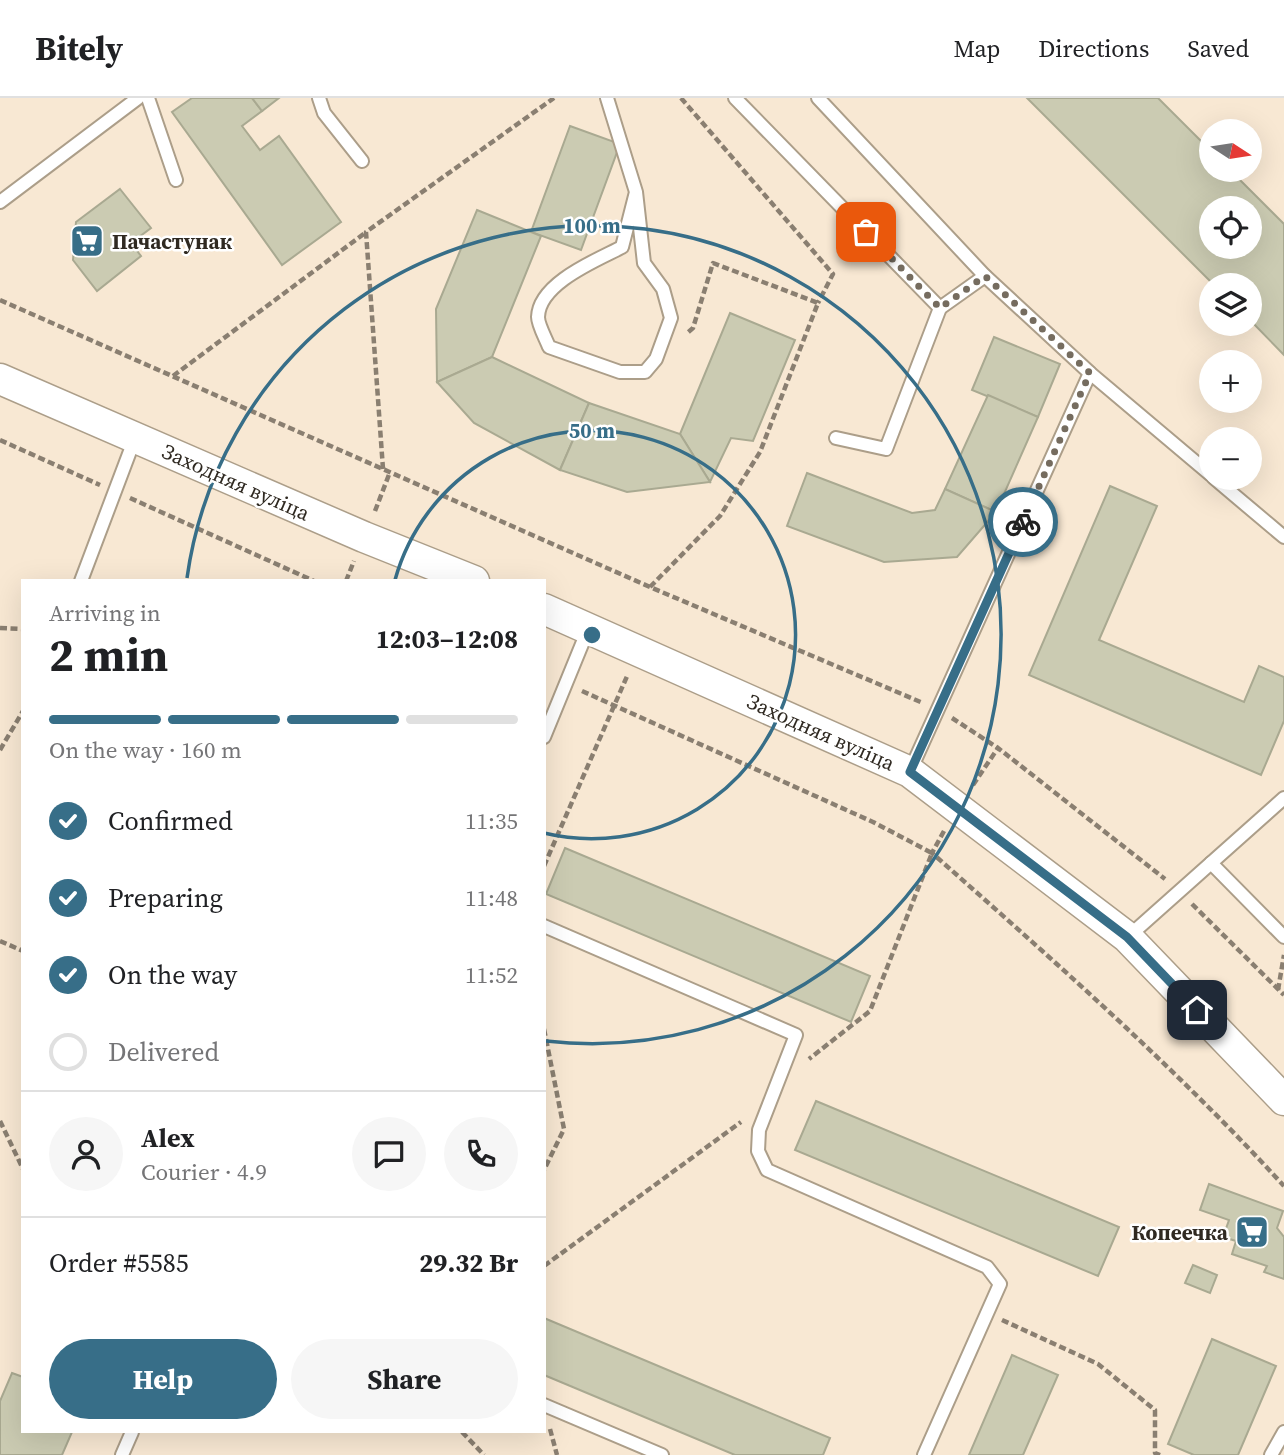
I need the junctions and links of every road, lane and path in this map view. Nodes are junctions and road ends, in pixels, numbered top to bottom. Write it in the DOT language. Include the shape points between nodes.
graph roads {
  1 [pos="138,98"];
  2 [pos="148,98"];
  3 [pos="319,98"];
  4 [pos="554,98"];
  5 [pos="607,98"];
  6 [pos="681,98"];
  7 [pos="735,98"];
  8 [pos="818,98"];
  9 [pos="362,161"];
  10 [pos="176,180"];
  11 [pos="636,192"];
  12 [pos="0,202"];
  13 [pos="366,232"];
  14 [pos="985,276"];
  15 [pos="0,300"];
  16 [pos="818,303"];
  17 [pos="940,308"];
  18 [pos="683,337"];
  19 [pos="1090,373"];
  20 [pos="172,376"];
  21 [pos="0,379"];
  22 [pos="135,438"];
  23 [pos="836,438"];
  24 [pos="0,440"];
  25 [pos="1199,466"];
  26 [pos="383,469"];
  27 [pos="1228,490"];
  28 [pos="116,492"];
  29 [pos="1284,537"];
  30 [pos="83,579"];
  31 [pos="310,579"];
  32 [pos="469,579"];
  33 [pos="650,587"];
  34 [pos="546,610"];
  35 [pos="589,627"];
  36 [pos="0,628"];
  37 [pos="21,629"];
  38 [pos="640,649"];
  39 [pos="566,684"];
  40 [pos="614,706"];
  41 [pos="938,709"];
  42 [pos="21,714"];
  43 [pos="546,732"];
  44 [pos="998,748"];
  45 [pos="0,750"];
  46 [pos="910,772"];
  47 [pos="1284,798"];
  48 [pos="546,861"];
  49 [pos="1211,863"];
  50 [pos="546,927"];
  51 [pos="1127,937"];
  52 [pos="1284,937"];
  53 [pos="0,942"];
  54 [pos="21,950"];
  55 [pos="1284,954"];
  56 [pos="1278,990"];
  57 [pos="546,1039"];
  58 [pos="773,1092"];
  59 [pos="1284,1100"];
  60 [pos="0,1121"];
  61 [pos="21,1165"];
  62 [pos="546,1166"];
  63 [pos="546,1265"];
  64 [pos="988,1313"];
  65 [pos="546,1406"];
  66 [pos="1284,1432"];
  67 [pos="131,1433"];
  68 [pos="463,1433"];
  69 [pos="122,1455"];
  70 [pos="484,1455"];
  71 [pos="662,1455"];
  72 [pos="924,1455"];
  73 [pos="1160,1455"];
  74 [pos="1271,1455"];
  1 -- 12 [label="lane"];
  2 -- 10 [label="lane"];
  3 -- 9 [label="lane" via="324,113"];
  4 -- 13 [label="path"];
  5 -- 11 [label="lane"];
  6 -- 16 [label="path" via="833,274"];
  7 -- 17 [label="lane"];
  8 -- 14 [label="lane"];
  11 -- 11 [label="lane" via="644,263 663,289 671,318 656,359 645,372 620,372 550,347 538,317 545,294 622,247"];
  13 -- 20 [label="path"];
  13 -- 26 [label="path"];
  14 -- 17 [label="lane"];
  14 -- 19 [label="lane"];
  15 -- 20 [label="path"];
  16 -- 18 [label="path" via="713,263 693,328"];
  16 -- 33 [label="path" via="760,452 720,516"];
  17 -- 23 [label="lane" via="886,449"];
  19 -- 25 [label="lane"];
  19 -- 41 [label="lane"];
  20 -- 26 [label="path"];
  21 -- 22 [label="street, Заходняя вуліца"];
  22 -- 28 [label="lane"];
  22 -- 32 [label="street, Заходняя вуліца"];
  24 -- 28 [label="path"];
  26 -- 33 [label="path"];
  27 -- 29 [label="lane"];
  28 -- 30 [label="lane"];
  28 -- 31 [label="path"];
  33 -- 41 [label="path"];
  34 -- 35 [label="street, Заходняя вуліца"];
  35 -- 38 [label="street, Заходняя вуліца"];
  35 -- 39 [label="lane"];
  36 -- 37 [label="path"];
  38 -- 40 [label="path"];
  38 -- 46 [label="street, Заходняя вуліца"];
  39 -- 40 [label="path"];
  39 -- 43 [label="lane"];
  40 -- 48 [label="path"];
  40 -- 58 [label="path" via="932,853 870,1011"];
  41 -- 44 [label="path"];
  41 -- 46 [label="lane"];
  42 -- 45 [label="path"];
  46 -- 51 [label="street, Заходняя вуліца"];
  47 -- 49 [label="lane"];
  49 -- 51 [label="lane"];
  49 -- 52 [label="lane"];
  50 -- 58 [label="lane" via="796,1035"];
  51 -- 59 [label="street, Заходняя вуліца"];
  53 -- 54 [label="path"];
  55 -- 56 [label="path"];
  57 -- 62 [label="path" via="564,1129"];
  58 -- 63 [label="path" via="732,1130"];
  58 -- 64 [label="lane" via="759,1130 758,1151 767,1170 987,1267 999,1284"];
  60 -- 61 [label="path"];
  64 -- 72 [label="lane"];
  64 -- 73 [label="path" via="1098,1364 1155,1409 1155,1453"];
  65 -- 71 [label="lane"];
  66 -- 74 [label="lane"];
  67 -- 69 [label="lane"];
  68 -- 70 [label="path"];
}
